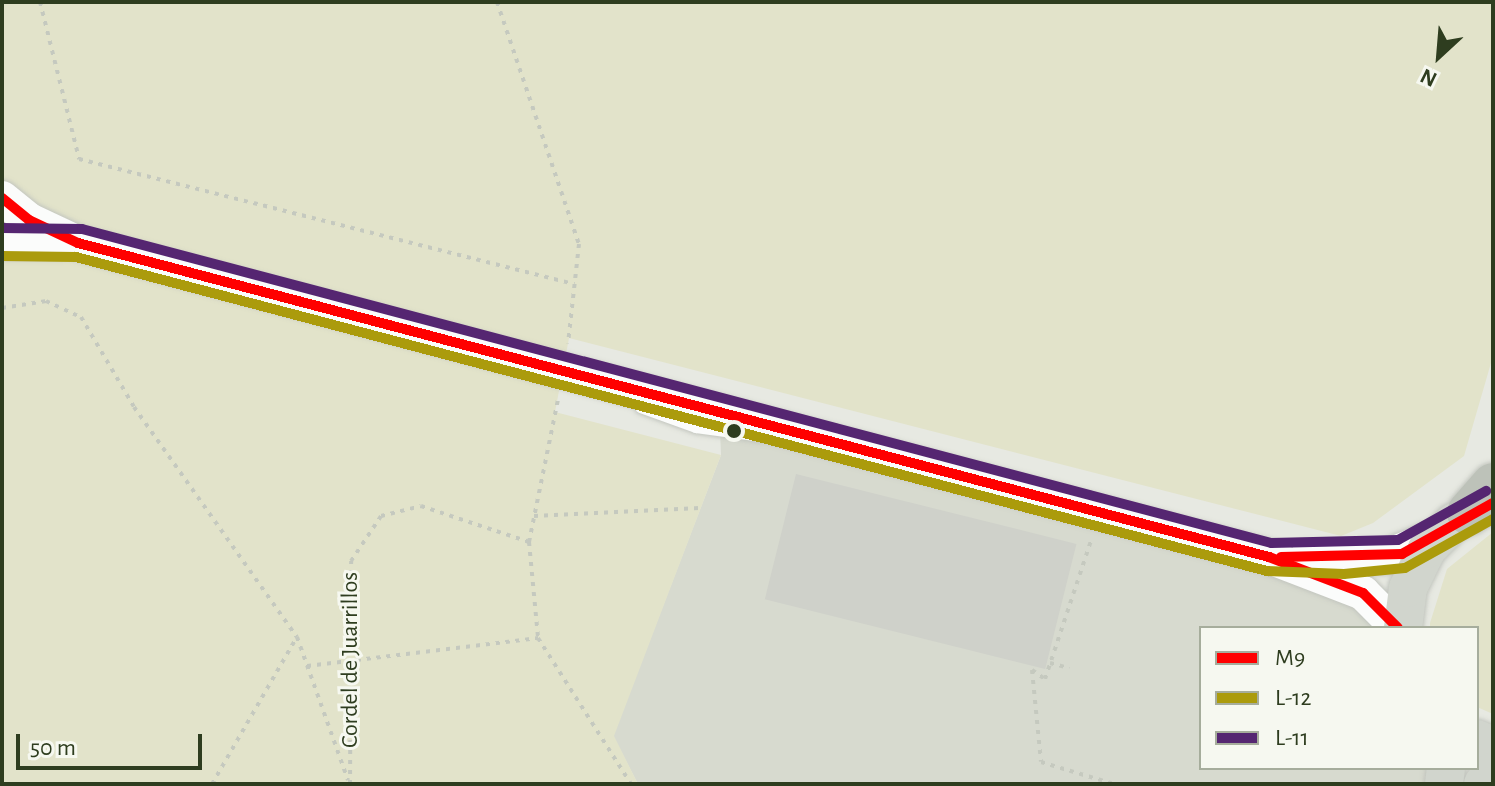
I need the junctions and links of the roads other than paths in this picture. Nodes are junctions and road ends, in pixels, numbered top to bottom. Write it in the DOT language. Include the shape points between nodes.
graph roads {
  1 [pos="2,198"];
  2 [pos="2,242"];
  3 [pos="78,243"];
  4 [pos="1474,509"];
  5 [pos="1269,557"];
  6 [pos="1398,626"];
  7 [pos="1400,626"];
  8 [pos="1493,771"];
  9 [pos="1483,784"];
  1 -- 3 [label="main road" via="29,220"];
  2 -- 3 [label="main road"];
  3 -- 5 [label="main road" via="562,384 600,383"];
  4 -- 5 [label="main road" via="1385,557"];
  4 -- 7 [label="main road" via="1412,576"];
  5 -- 6 [label="main road" via="1363,593"];
  8 -- 9 [label="main road"];
}
